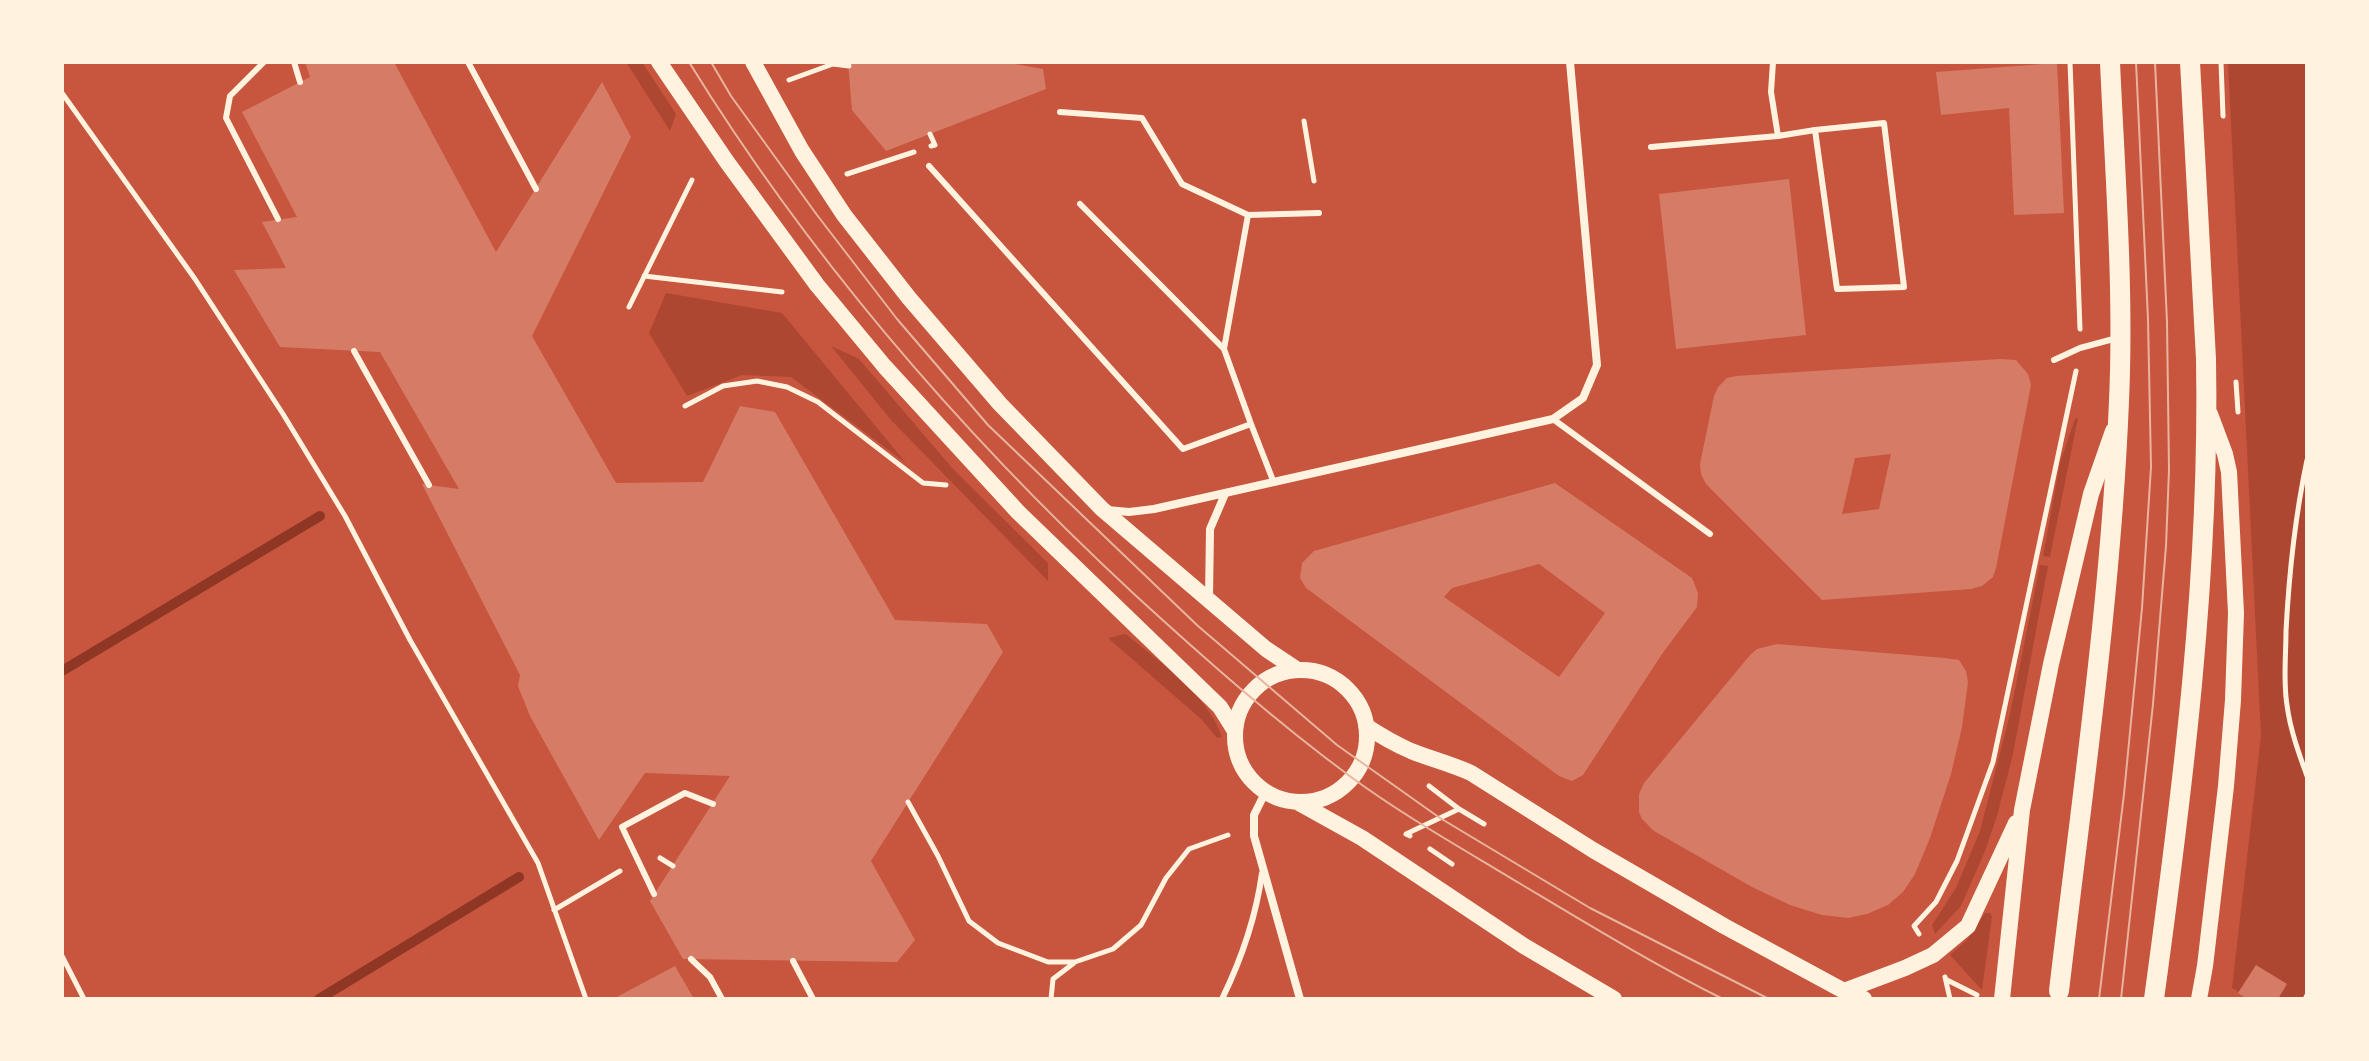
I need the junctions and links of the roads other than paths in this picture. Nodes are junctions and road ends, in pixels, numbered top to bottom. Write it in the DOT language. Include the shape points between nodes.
graph roads {
  1 [pos="264,62"];
  2 [pos="294,62"];
  3 [pos="468,62"];
  4 [pos="659,62"];
  5 [pos="753,62"];
  6 [pos="1570,62"];
  7 [pos="1773,62"];
  8 [pos="2110,62"];
  9 [pos="2190,62"];
  10 [pos="300,82"];
  11 [pos="1060,112"];
  12 [pos="1815,130"];
  13 [pos="1778,136"];
  14 [pos="1651,147"];
  15 [pos="929,166"];
  16 [pos="536,189"];
  17 [pos="1080,204"];
  18 [pos="1319,213"];
  19 [pos="1248,215"];
  20 [pos="278,219"];
  21 [pos="2120,337"];
  22 [pos="1224,349"];
  23 [pos="354,351"];
  24 [pos="2054,360"];
  25 [pos="2119,398"];
  26 [pos="2206,399"];
  27 [pos="1553,419"];
  28 [pos="1251,424"];
  29 [pos="1274,483"];
  30 [pos="429,485"];
  31 [pos="1225,494"];
  32 [pos="1102,509"];
  33 [pos="1710,534"];
  34 [pos="1209,600"];
  35 [pos="1296,669"];
  36 [pos="1366,726"];
  37 [pos="1235,731"];
  38 [pos="1265,793"];
  39 [pos="1299,803"];
  40 [pos="713,804"];
  41 [pos="2022,810"];
  42 [pos="614,819"];
  43 [pos="622,827"];
  44 [pos="1262,873"];
  45 [pos="654,894"];
  46 [pos="691,959"];
  47 [pos="793,961"];
  48 [pos="1844,991"];
  49 [pos="2059,991"];
  50 [pos="722,999"];
  51 [pos="813,999"];
  52 [pos="1222,999"];
  53 [pos="1300,999"];
  54 [pos="1614,999"];
  55 [pos="1864,999"];
  56 [pos="2002,999"];
  57 [pos="2154,999"];
  58 [pos="2199,999"];
  1 -- 20 [label="lane" via="230,96 226,118"];
  2 -- 10 [label="lane"];
  3 -- 16 [label="lane"];
  4 -- 37 [label="main road" via="817,285 885,367 1018,512 1220,707"];
  5 -- 32 [label="main road" via="802,151 909,298 1000,404"];
  6 -- 27 [label="street" via="1597,365 1583,398"];
  7 -- 13 [label="lane" via="1771,92"];
  8 -- 21 [label="main road"];
  9 -- 26 [label="main road"];
  11 -- 19 [label="lane" via="1142,118 1182,184"];
  12 -- 12 [label="lane" via="1837,289 1904,287 1884,123"];
  12 -- 13 [label="lane"];
  13 -- 14 [label="lane"];
  15 -- 28 [label="lane" via="1183,449"];
  17 -- 22 [label="lane"];
  18 -- 19 [label="lane"];
  19 -- 22 [label="lane"];
  21 -- 24 [label="lane"];
  21 -- 25 [label="main road"];
  22 -- 28 [label="lane"];
  23 -- 30 [label="lane"];
  25 -- 41 [label="main road" via="2080,540"];
  25 -- 49 [label="main road" via="2103,634"];
  26 -- 57 [label="main road" via="2196,650"];
  26 -- 58 [label="main road" via="2229,472 2236,613 2226,786"];
  27 -- 29 [label="street"];
  27 -- 33 [label="lane"];
  28 -- 29 [label="lane"];
  29 -- 31 [label="street"];
  31 -- 32 [label="street" via="1129,512"];
  31 -- 34 [label="street" via="1210,529"];
  32 -- 34 [label="main road"];
  34 -- 35 [label="main road"];
  35 -- 36 [label="main road" via="1320,672 1342,684 1358,703"];
  35 -- 37 [label="main road" via="1278,673 1248,695"];
  36 -- 39 [label="main road" via="1362,763 1352,778 1328,797"];
  36 -- 48 [label="main road" via="1387,740 1471,773 1606,858"];
  37 -- 38 [label="main road" via="1237,755"];
  38 -- 39 [label="main road"];
  38 -- 44 [label="street" via="1254,815"];
  39 -- 54 [label="main road"];
  40 -- 43 [label="lane" via="685,793"];
  41 -- 48 [label="main road" via="1968,926 1933,955"];
  41 -- 56 [label="main road"];
  42 -- 43 [label="lane"];
  43 -- 45 [label="lane"];
  44 -- 52 [label="lane" via="1257,909"];
  44 -- 53 [label="street"];
  46 -- 50 [label="lane"];
  47 -- 51 [label="lane"];
  48 -- 55 [label="main road"];
}
